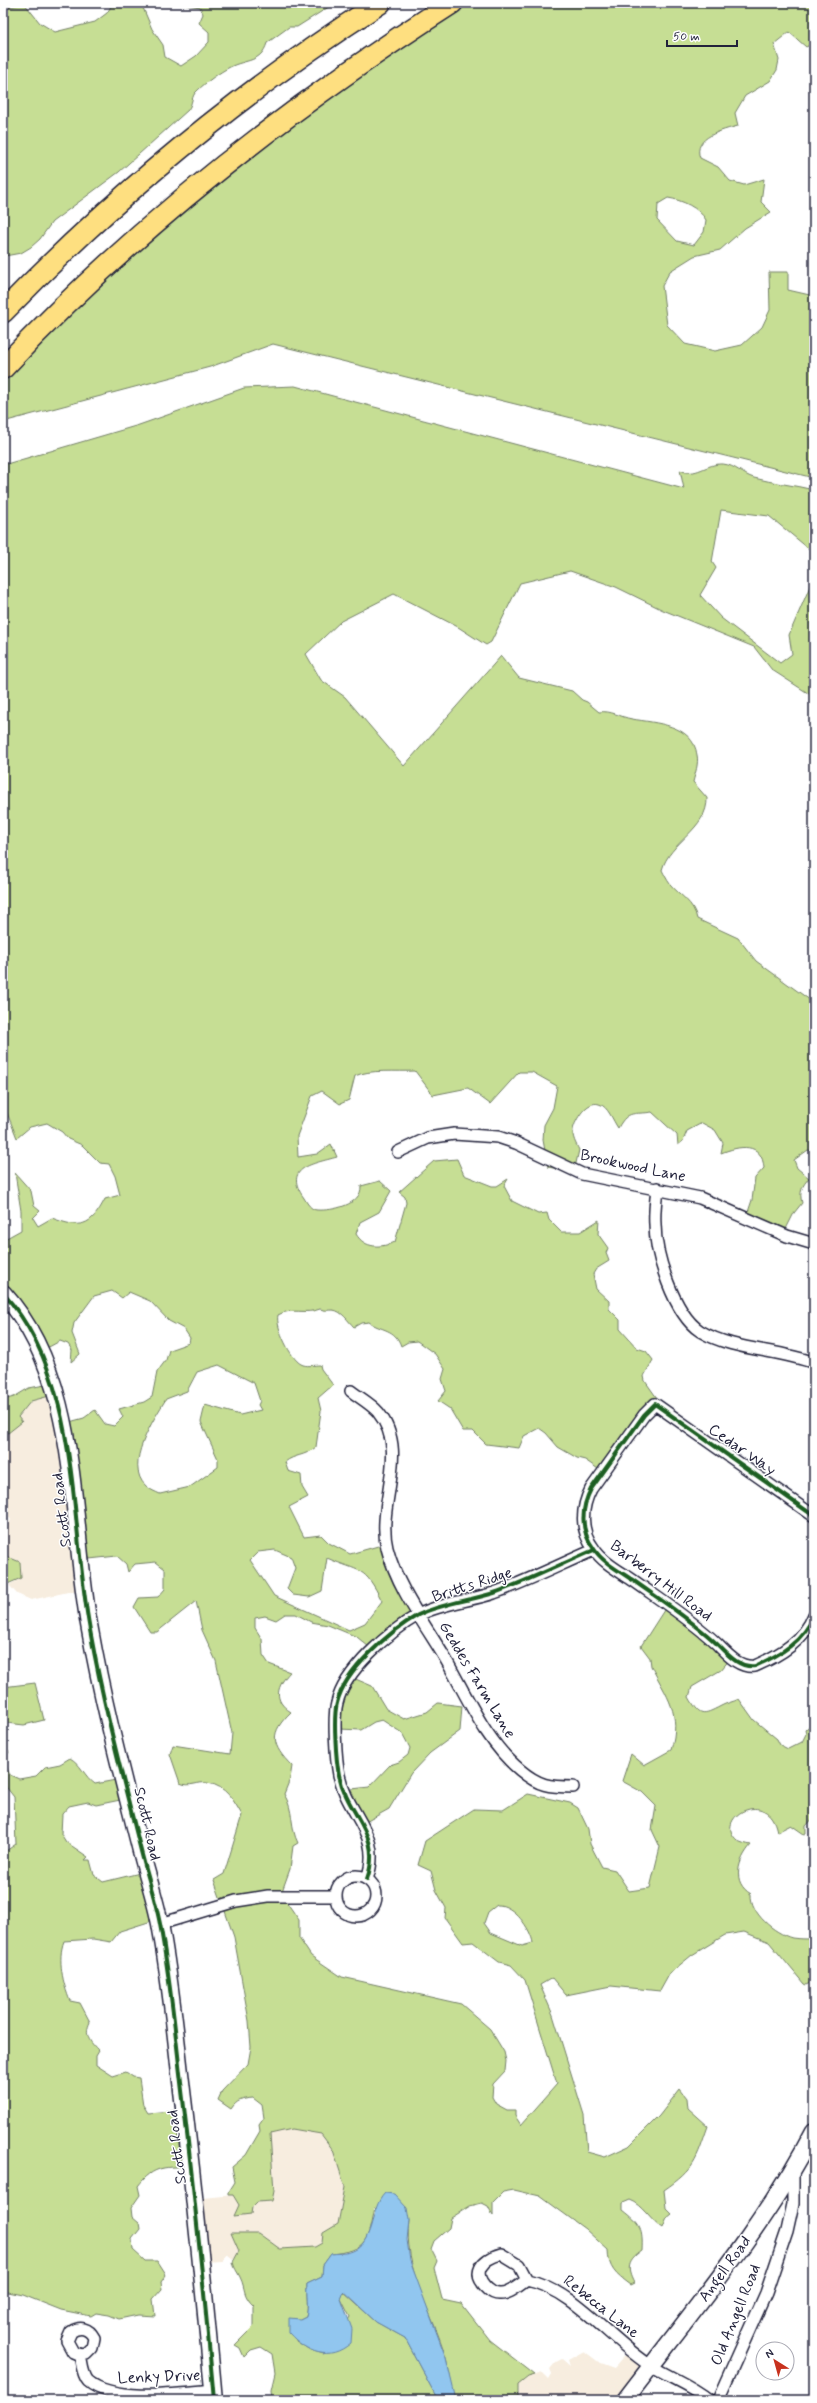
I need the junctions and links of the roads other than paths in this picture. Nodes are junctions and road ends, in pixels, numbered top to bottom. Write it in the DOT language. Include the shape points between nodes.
graph roads {
  1 [pos="380,3"];
  2 [pos="452,3"];
  3 [pos="3,312"];
  4 [pos="3,368"];
  5 [pos="398,1152"];
  6 [pos="657,1188"];
  7 [pos="814,1244"];
  8 [pos="3,1293"];
  9 [pos="814,1363"];
  10 [pos="351,1392"];
  11 [pos="655,1404"];
  12 [pos="812,1514"];
  13 [pos="814,1526"];
  14 [pos="594,1550"];
  15 [pos="419,1615"];
  16 [pos="814,1615"];
  17 [pos="573,1787"];
  18 [pos="367,1879"];
  19 [pos="336,1896"];
  20 [pos="160,1924"];
  21 [pos="814,2131"];
  22 [pos="793,2172"];
  23 [pos="527,2280"];
  24 [pos="80,2355"];
  25 [pos="651,2366"];
  26 [pos="214,2396"];
  27 [pos="625,2400"];
  28 [pos="709,2400"];
  29 [pos="718,2400"];
  1 -- 3 [label="highway" via="264,83 184,145 107,211"];
  2 -- 4 [label="highway" via="328,84 217,169 111,260"];
  5 -- 6 [label="street, Brookwood Lane" via="428,1138 454,1134 485,1135 516,1143 582,1174"];
  6 -- 7 [label="street, Brookwood Lane" via="700,1198 787,1236"];
  6 -- 9 [label="street" via="654,1226 662,1264 677,1300 691,1323 700,1331 725,1340"];
  8 -- 20 [label="street, Scott Road" via="29,1329 46,1361 55,1387 66,1441 89,1628"];
  10 -- 15 [label="street, Geddes Farm Lane" via="378,1413 393,1450 392,1474 385,1511 387,1545 400,1580"];
  11 -- 12 [label="street, Cedar Way"];
  11 -- 14 [label="street, Barberry Hill Road" via="644,1415 585,1501 584,1524"];
  12 -- 13 [label="street"];
  14 -- 15 [label="street, Britts Ridge" via="494,1593"];
  14 -- 16 [label="street, Barberry Hill Road" via="702,1631 733,1660 750,1667 762,1664 790,1647 801,1637"];
  15 -- 17 [label="street, Geddes Farm Lane" via="482,1725 506,1757 520,1771 548,1787"];
  15 -- 18 [label="street, Britts Ridge" via="367,1656 341,1690 336,1704 339,1776 373,1852 373,1863"];
  18 -- 19 [label="street" via="360,1876 343,1881"];
  18 -- 19 [label="street" via="374,1886 376,1895 375,1904 365,1913 352,1916 344,1912 338,1905"];
  19 -- 20 [label="street" via="268,1896 236,1901"];
  20 -- 26 [label="street, Scott Road" via="196,2206"];
  21 -- 22 [label="street, Angell Road"];
  22 -- 25 [label="street, Angell Road" via="740,2250"];
  22 -- 29 [label="street, Old Angell Road" via="793,2204 787,2231 766,2293"];
  23 -- 25 [label="street, Rebecca Lane" via="549,2286 568,2298"];
  24 -- 26 [label="street, Lenky Drive" via="87,2380 99,2390 111,2395"];
  25 -- 27 [label="street, Angell Road"];
  25 -- 28 [label="street, Rebecca Lane"];
}
